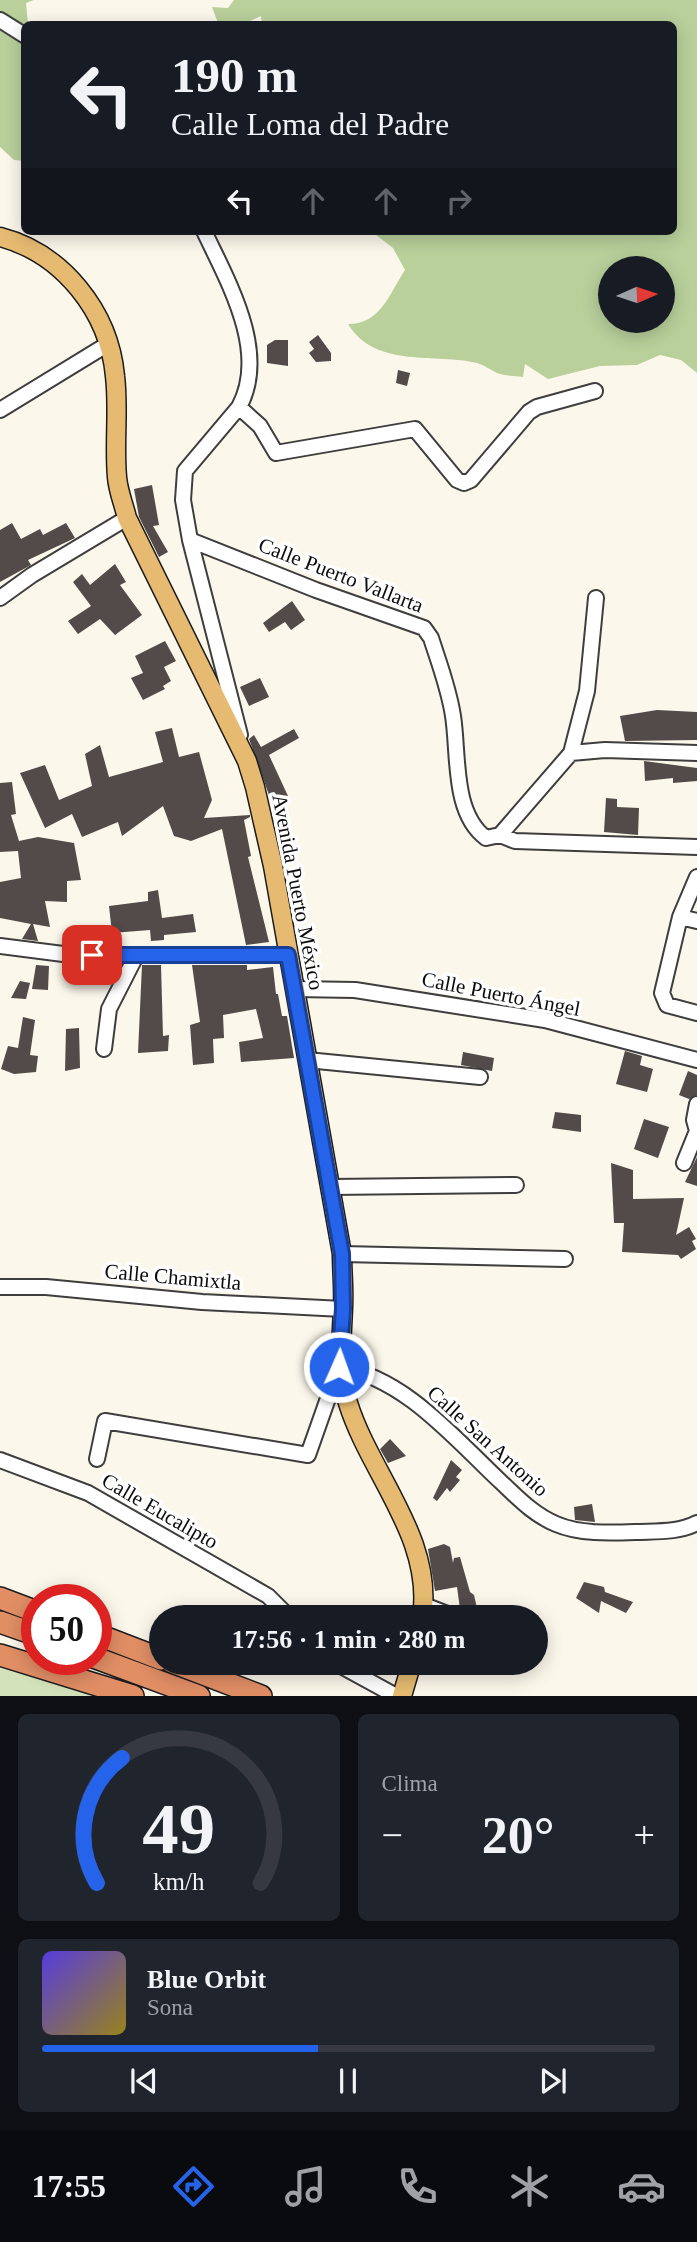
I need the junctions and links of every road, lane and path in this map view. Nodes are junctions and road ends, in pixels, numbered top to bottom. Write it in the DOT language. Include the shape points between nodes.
graph roads {
  1 [pos="0,20"];
  2 [pos="21,33"];
  3 [pos="206,235"];
  4 [pos="0,237"];
  5 [pos="108,344"];
  6 [pos="595,391"];
  7 [pos="239,407"];
  8 [pos="0,411"];
  9 [pos="127,518"];
  10 [pos="190,540"];
  11 [pos="0,598"];
  12 [pos="596,598"];
  13 [pos="571,753"];
  14 [pos="697,753"];
  15 [pos="247,761"];
  16 [pos="500,835"];
  17 [pos="697,847"];
  18 [pos="697,877"];
  19 [pos="680,917"];
  20 [pos="697,921"];
  21 [pos="0,946"];
  22 [pos="288,955"];
  23 [pos="136,956"];
  24 [pos="295,989"];
  25 [pos="697,1013"];
  26 [pos="104,1049"];
  27 [pos="307,1060"];
  28 [pos="697,1060"];
  29 [pos="480,1077"];
  30 [pos="697,1104"];
  31 [pos="684,1163"];
  32 [pos="516,1185"];
  33 [pos="330,1187"];
  34 [pos="342,1254"];
  35 [pos="565,1259"];
  36 [pos="0,1287"];
  37 [pos="343,1309"];
  38 [pos="339,1367"];
  39 [pos="0,1460"];
  40 [pos="97,1460"];
  41 [pos="697,1523"];
  42 [pos="0,1598"];
  43 [pos="277,1605"];
  44 [pos="423,1605"];
  45 [pos="21,1606"];
  46 [pos="0,1622"];
  47 [pos="21,1629"];
  48 [pos="112,1640"];
  49 [pos="149,1654"];
  50 [pos="0,1655"];
  51 [pos="112,1664"];
  52 [pos="206,1675"];
  53 [pos="358,1675"];
  54 [pos="408,1675"];
  55 [pos="133,1696"];
  56 [pos="199,1696"];
  57 [pos="261,1696"];
  58 [pos="396,1696"];
  59 [pos="402,1696"];
  1 -- 2 [label="street"];
  3 -- 7 [label="street" via="236,304 249,348 248,385"];
  4 -- 5 [label="main road, Avenida Puerto México" via="29,246 55,263 89,301"];
  5 -- 8 [label="street"];
  5 -- 9 [label="main road, Avenida Puerto México" via="116,377 117,480"];
  6 -- 7 [label="street" via="529,412 464,483 415,429 276,453 260,426"];
  7 -- 10 [label="street" via="185,471 183,500"];
  9 -- 11 [label="street"];
  9 -- 15 [label="main road, Avenida Puerto México"];
  10 -- 15 [label="street"];
  10 -- 16 [label="street, Calle Puerto Vallarta" via="424,628 453,714 468,816 486,838"];
  12 -- 13 [label="street" via="587,691"];
  13 -- 14 [label="street"];
  13 -- 16 [label="street"];
  15 -- 22 [label="main road, Avenida Puerto México" via="273,866"];
  16 -- 17 [label="street, Calle Puerto Vallarta" via="516,841"];
  18 -- 19 [label="street"];
  19 -- 20 [label="street"];
  19 -- 25 [label="street" via="663,983 664,1000 671,1007"];
  21 -- 23 [label="street" via="71,955"];
  22 -- 23 [label="street"];
  22 -- 24 [label="main road, Avenida Puerto México"];
  23 -- 26 [label="street" via="109,1009"];
  24 -- 27 [label="main road, Avenida Puerto México"];
  24 -- 28 [label="street, Calle Puerto Ángel" via="355,990 545,1020"];
  27 -- 29 [label="street"];
  27 -- 33 [label="main road, Avenida Puerto México"];
  30 -- 31 [label="street" via="696,1131"];
  32 -- 33 [label="street"];
  33 -- 34 [label="main road, Avenida Puerto México"];
  34 -- 35 [label="street"];
  34 -- 37 [label="main road, Avenida Puerto México"];
  36 -- 37 [label="street, Calle Chamixtla"];
  37 -- 38 [label="main road, Avenida Puerto México"];
  38 -- 40 [label="street" via="308,1455 105,1421"];
  38 -- 41 [label="street, Calle San Antonio" via="364,1371 404,1395 528,1508 554,1523 576,1530 620,1532 679,1529"];
  38 -- 44 [label="main road, Avenida Puerto México" via="362,1438 418,1551"];
  39 -- 43 [label="street, Calle Eucalipto" via="88,1493"];
  42 -- 45 [label="highway"];
  46 -- 47 [label="highway"];
  48 -- 49 [label="highway"];
  50 -- 55 [label="highway"];
  51 -- 56 [label="highway"];
  52 -- 57 [label="highway"];
  53 -- 58 [label="street"];
  54 -- 59 [label="main road"];
}
